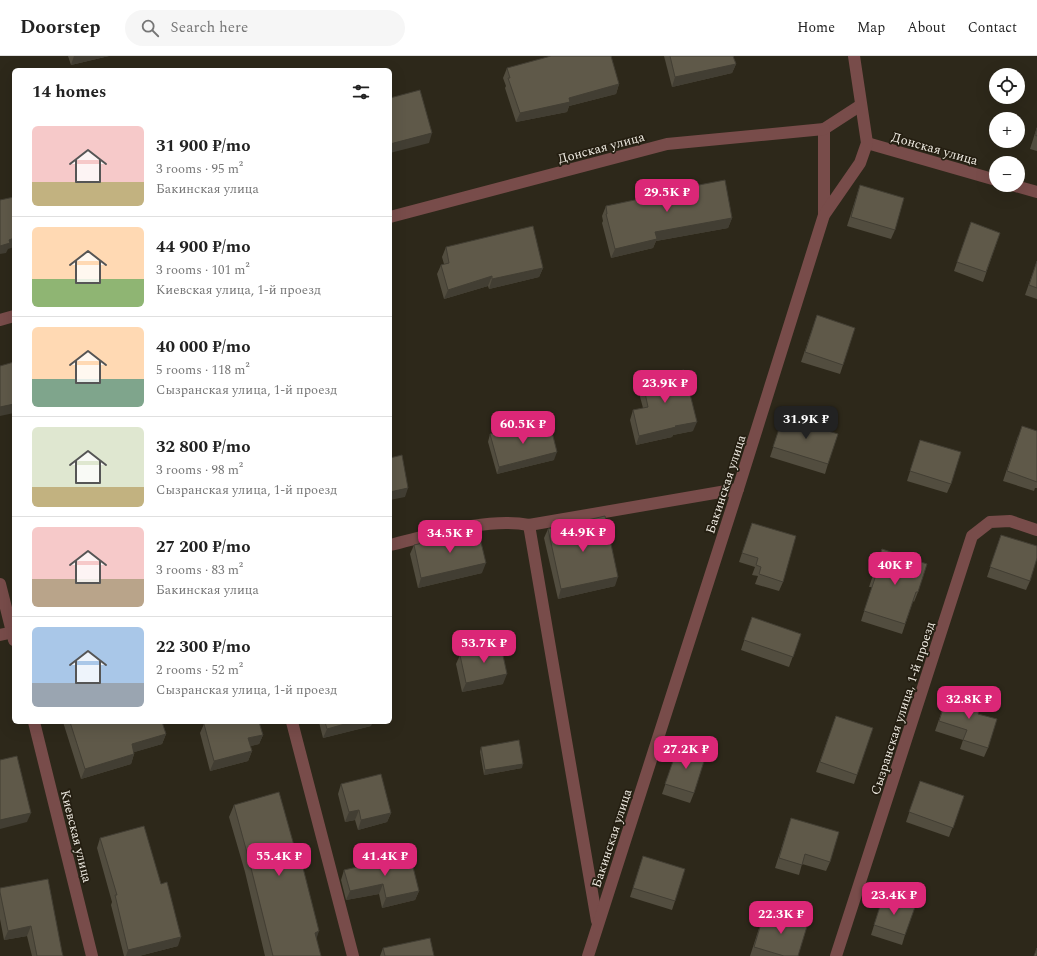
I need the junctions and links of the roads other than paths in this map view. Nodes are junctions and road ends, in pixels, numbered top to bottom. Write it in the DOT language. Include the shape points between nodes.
graph roads {
  1 [pos="854,56"];
  2 [pos="861,105"];
  3 [pos="824,129"];
  4 [pos="866,143"];
  5 [pos="989,178"];
  6 [pos="1025,189"];
  7 [pos="1037,192"];
  8 [pos="824,215"];
  9 [pos="392,216"];
  10 [pos="12,317"];
  11 [pos="0,320"];
  12 [pos="738,489"];
  13 [pos="529,525"];
  14 [pos="1037,530"];
  15 [pos="392,545"];
  16 [pos="0,584"];
  17 [pos="12,631"];
  18 [pos="0,635"];
  19 [pos="12,635"];
  20 [pos="34,724"];
  21 [pos="293,724"];
  22 [pos="598,924"];
  23 [pos="92,956"];
  24 [pos="354,956"];
  25 [pos="588,956"];
  26 [pos="836,956"];
  1 -- 2 [label="street, Бакинская улица"];
  2 -- 3 [label="street"];
  2 -- 4 [label="street, Бакинская улица"];
  3 -- 8 [label="street"];
  3 -- 9 [label="street, Донская улица" via="667,144"];
  4 -- 5 [label="street, Донская улица"];
  4 -- 8 [label="street, Бакинская улица" via="860,163"];
  6 -- 7 [label="street"];
  8 -- 12 [label="street, Бакинская улица"];
  10 -- 11 [label="street"];
  12 -- 13 [label="street"];
  12 -- 22 [label="street, Бакинская улица"];
  13 -- 15 [label="street" via="516,522 472,526"];
  13 -- 22 [label="street, Бакинская улица"];
  14 -- 26 [label="street, Сызранская улица, 1-й проезд" via="1010,521 990,522 972,536"];
  16 -- 17 [label="street"];
  18 -- 19 [label="street"];
  20 -- 23 [label="street, Киевская улица"];
  21 -- 24 [label="street"];
  22 -- 25 [label="street, Бакинская улица"];
}
